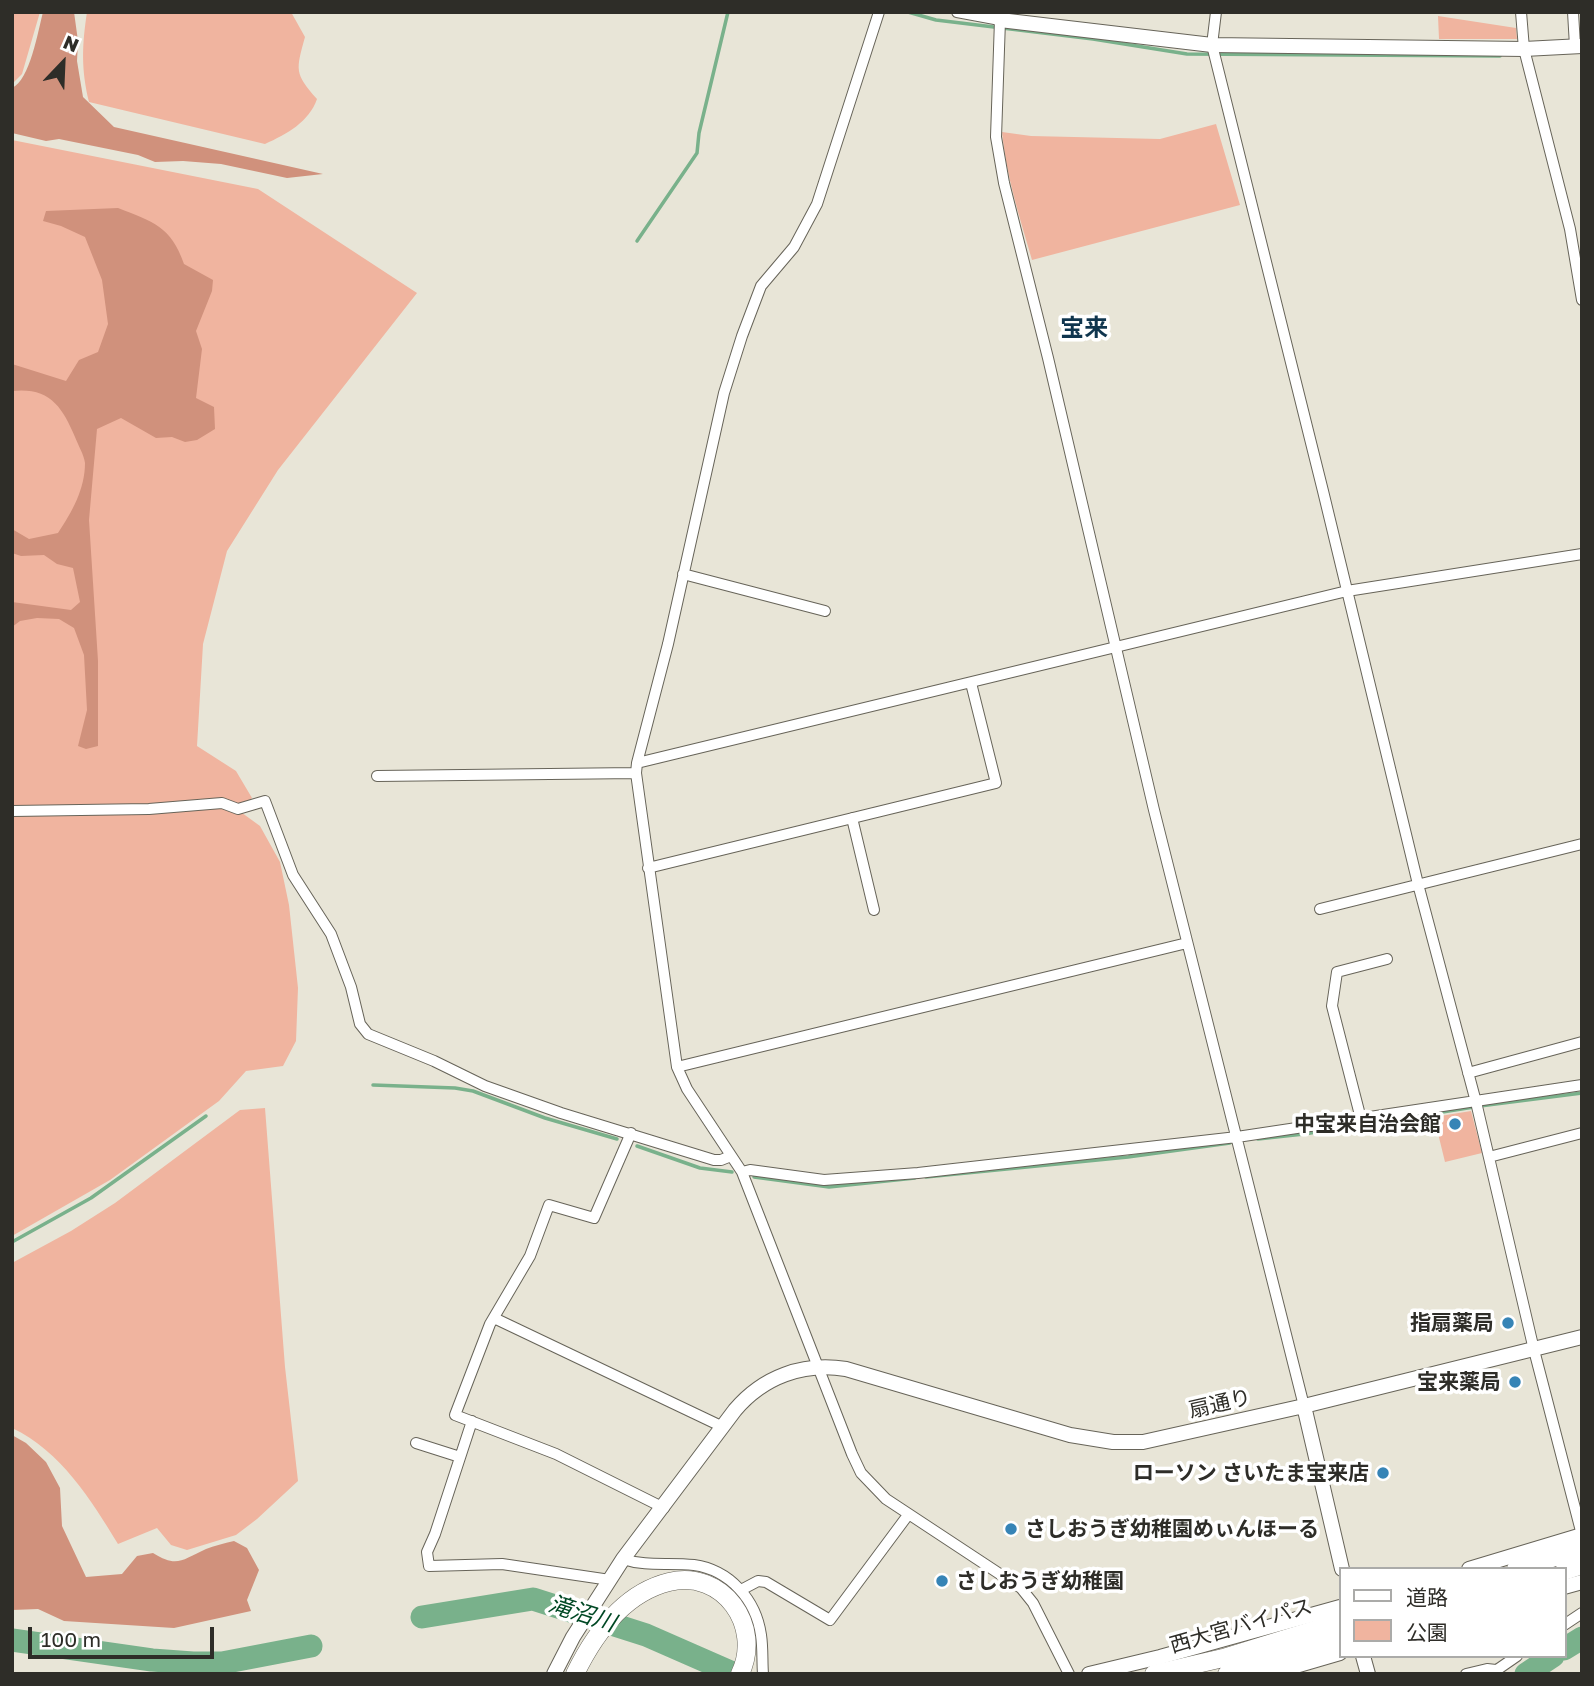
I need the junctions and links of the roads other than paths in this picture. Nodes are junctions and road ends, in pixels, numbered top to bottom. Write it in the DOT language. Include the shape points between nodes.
graph roads {
  1 [pos="879,12"];
  2 [pos="957,12"];
  3 [pos="1216,12"];
  4 [pos="1521,12"];
  5 [pos="1573,12"];
  6 [pos="1001,16"];
  7 [pos="1212,45"];
  8 [pos="1579,46"];
  9 [pos="1524,48"];
  10 [pos="1582,300"];
  11 [pos="1582,554"];
  12 [pos="683,574"];
  13 [pos="1347,591"];
  14 [pos="825,611"];
  15 [pos="1115,647"];
  16 [pos="971,683"];
  17 [pos="636,768"];
  18 [pos="377,776"];
  19 [pos="12,811"];
  20 [pos="852,818"];
  21 [pos="1582,844"];
  22 [pos="649,868"];
  23 [pos="1418,884"];
  24 [pos="1320,909"];
  25 [pos="874,910"];
  26 [pos="1187,943"];
  27 [pos="1387,959"];
  28 [pos="1582,1042"];
  29 [pos="677,1067"];
  30 [pos="1468,1073"];
  31 [pos="1582,1085"];
  32 [pos="1476,1102"];
  33 [pos="1361,1119"];
  34 [pos="631,1133"];
  35 [pos="1582,1133"];
  36 [pos="1237,1137"];
  37 [pos="731,1156"];
  38 [pos="1489,1157"];
  39 [pos="742,1172"];
  40 [pos="494,1318"];
  41 [pos="1582,1338"];
  42 [pos="1534,1350"];
  43 [pos="819,1367"];
  44 [pos="1304,1406"];
  45 [pos="472,1421"];
  46 [pos="723,1427"];
  47 [pos="416,1443"];
  48 [pos="460,1457"];
  49 [pos="664,1508"];
  50 [pos="908,1515"];
  51 [pos="1582,1535"];
  52 [pos="1582,1549"];
  53 [pos="623,1559"];
  54 [pos="1342,1567"];
  55 [pos="1476,1567"];
  56 [pos="1523,1567"];
  57 [pos="610,1580"];
  58 [pos="741,1590"];
  59 [pos="1338,1608"];
  60 [pos="1582,1613"];
  61 [pos="1338,1623"];
  62 [pos="1566,1624"];
  63 [pos="1338,1641"];
  64 [pos="1338,1654"];
  65 [pos="1514,1658"];
  66 [pos="762,1669"];
  67 [pos="1494,1672"];
  68 [pos="576,1673"];
  69 [pos="554,1674"];
  70 [pos="740,1674"];
  71 [pos="1069,1674"];
  72 [pos="1089,1674"];
  73 [pos="1154,1674"];
  74 [pos="1227,1674"];
  75 [pos="1268,1674"];
  76 [pos="1466,1674"];
  1 -- 12 [label="street" via="817,204 794,247 761,286 741,336"];
  2 -- 6 [label="street"];
  3 -- 7 [label="street"];
  4 -- 9 [label="street"];
  5 -- 8 [label="street"];
  6 -- 7 [label="street"];
  6 -- 15 [label="street" via="995,124 1004,183"];
  7 -- 9 [label="street"];
  7 -- 13 [label="street"];
  8 -- 9 [label="street"];
  9 -- 10 [label="street" via="1570,229"];
  11 -- 13 [label="street"];
  12 -- 14 [label="street"];
  12 -- 17 [label="street"];
  13 -- 15 [label="street"];
  13 -- 23 [label="street"];
  15 -- 16 [label="street"];
  15 -- 26 [label="street"];
  16 -- 17 [label="street"];
  16 -- 20 [label="street" via="996,783"];
  17 -- 18 [label="street"];
  17 -- 22 [label="street"];
  19 -- 34 [label="street" via="222,803 238,810 265,801 293,875 331,934 360,1024 368,1034 485,1086"];
  20 -- 22 [label="street"];
  20 -- 25 [label="street"];
  21 -- 23 [label="street"];
  22 -- 29 [label="street"];
  23 -- 24 [label="street"];
  23 -- 30 [label="street"];
  26 -- 29 [label="street"];
  26 -- 36 [label="street"];
  27 -- 33 [label="street" via="1337,972 1332,1006"];
  28 -- 30 [label="street"];
  29 -- 37 [label="street"];
  30 -- 32 [label="street"];
  31 -- 32 [label="street"];
  32 -- 33 [label="street"];
  32 -- 38 [label="street"];
  33 -- 36 [label="street"];
  34 -- 37 [label="street" via="714,1160"];
  34 -- 40 [label="street" via="594,1218 549,1205 530,1256"];
  35 -- 38 [label="street"];
  36 -- 39 [label="street" via="851,1179"];
  36 -- 44 [label="street"];
  37 -- 39 [label="street"];
  38 -- 42 [label="street"];
  39 -- 43 [label="street"];
  40 -- 45 [label="street" via="455,1415"];
  40 -- 46 [label="street"];
  41 -- 42 [label="street, 扇通り"];
  42 -- 44 [label="street, 扇通り"];
  42 -- 51 [label="street"];
  43 -- 44 [label="street, 扇通り" via="836,1367 1070,1435 1112,1442 1176,1436"];
  43 -- 46 [label="street, 扇通り" via="794,1370 761,1385"];
  43 -- 50 [label="street" via="861,1473"];
  44 -- 54 [label="street"];
  45 -- 48 [label="street"];
  45 -- 49 [label="street" via="556,1454"];
  46 -- 49 [label="street, 扇通り"];
  47 -- 48 [label="street"];
  48 -- 57 [label="street" via="428,1552 429,1566 502,1564"];
  49 -- 53 [label="street, 扇通り"];
  50 -- 58 [label="street" via="830,1620 766,1582"];
  50 -- 71 [label="street" via="1021,1588 1034,1603"];
  51 -- 55 [label="street"];
  52 -- 56 [label="highway"];
  53 -- 57 [label="street, 扇通り"];
  53 -- 58 [label="street" via="708,1568"];
  57 -- 69 [label="street, 扇通り"];
  58 -- 66 [label="street" via="761,1634"];
  59 -- 72 [label="street"];
  60 -- 62 [label="street"];
  61 -- 73 [label="highway, 西大宮バイパス"];
  63 -- 74 [label="highway, 西大宮バイパス"];
  64 -- 75 [label="street"];
  65 -- 67 [label="street"];
  67 -- 76 [label="street"];
  68 -- 70 [label="highway" via="609,1622 635,1597 670,1582 689,1580 716,1588 740,1613 748,1646"];
}
